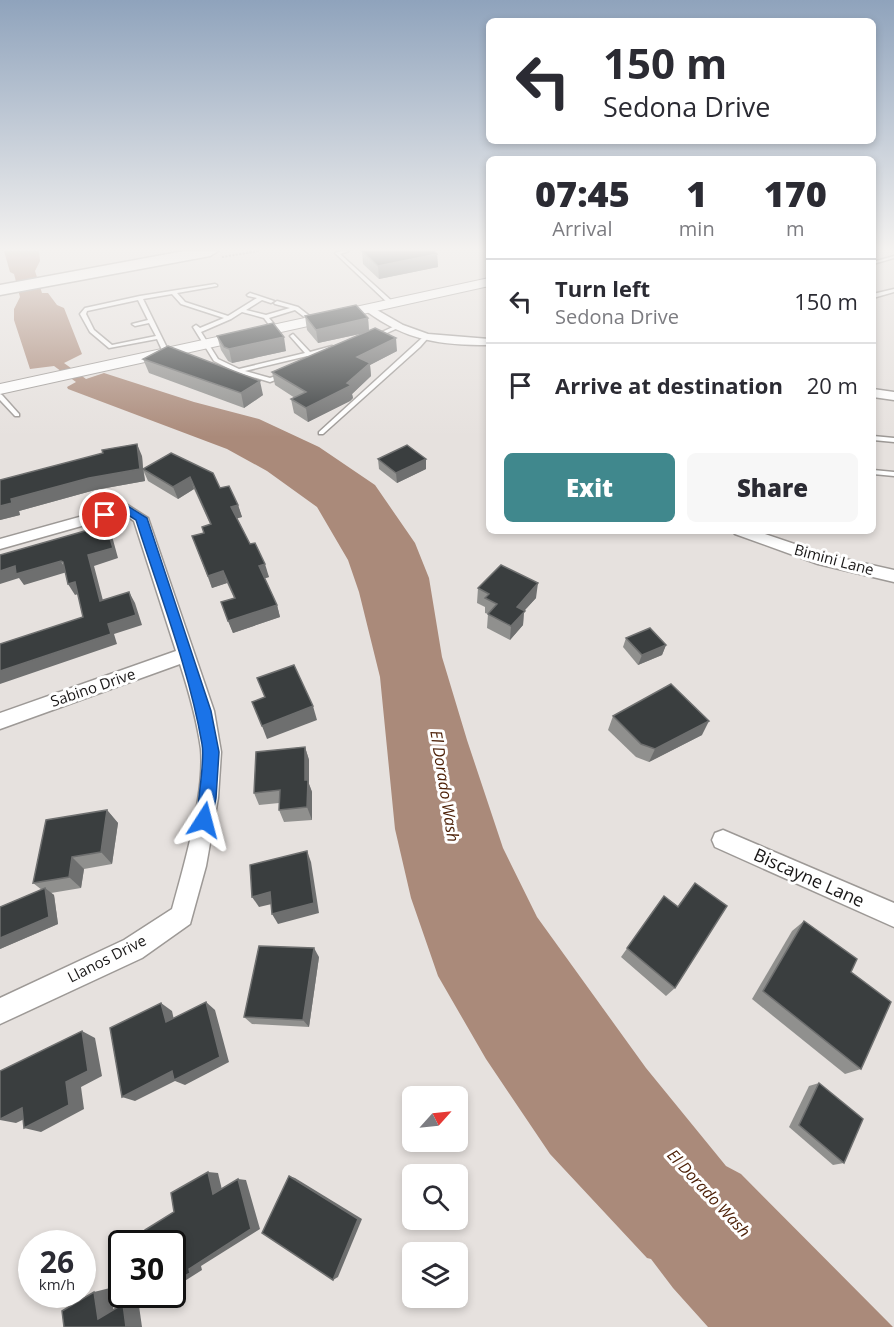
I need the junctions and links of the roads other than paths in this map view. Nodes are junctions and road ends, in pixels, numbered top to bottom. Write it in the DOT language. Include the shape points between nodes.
graph roads {
  1 [pos="83,313"];
  2 [pos="147,313"];
  3 [pos="213,313"];
  4 [pos="237,313"];
  5 [pos="248,313"];
  6 [pos="287,313"];
  7 [pos="302,313"];
  8 [pos="351,313"];
  9 [pos="376,313"];
  10 [pos="229,318"];
  11 [pos="151,321"];
  12 [pos="313,321"];
  13 [pos="270,323"];
  14 [pos="135,324"];
  15 [pos="397,327"];
  16 [pos="200,334"];
  17 [pos="293,336"];
  18 [pos="159,337"];
  19 [pos="424,339"];
  20 [pos="366,340"];
  21 [pos="486,342"];
  22 [pos="343,346"];
  23 [pos="166,352"];
  24 [pos="308,354"];
  25 [pos="312,364"];
  26 [pos="238,371"];
  27 [pos="294,371"];
  28 [pos="0,388"];
  29 [pos="876,393"];
  30 [pos="0,396"];
  31 [pos="894,396"];
  32 [pos="17,414"];
  33 [pos="321,433"];
  34 [pos="876,438"];
  35 [pos="894,440"];
  36 [pos="876,472"];
  37 [pos="894,474"];
  38 [pos="749,534"];
  39 [pos="0,544"];
  40 [pos="894,576"];
  41 [pos="185,655"];
  42 [pos="0,721"];
  43 [pos="723,840"];
  44 [pos="894,915"];
  45 [pos="0,1011"];
  1 -- 18 [label="lane" via="111,347"];
  2 -- 11 [label="lane"];
  3 -- 10 [label="lane"];
  4 -- 10 [label="lane"];
  5 -- 13 [label="lane"];
  6 -- 13 [label="lane"];
  7 -- 12 [label="lane"];
  8 -- 12 [label="main road"];
  9 -- 15 [label="street"];
  10 -- 16 [label="lane"];
  11 -- 14 [label="lane"];
  11 -- 18 [label="lane"];
  12 -- 13 [label="main road"];
  13 -- 16 [label="main road"];
  15 -- 19 [label="street"];
  15 -- 20 [label="lane"];
  16 -- 23 [label="main road"];
  16 -- 26 [label="lane" via="216,360"];
  17 -- 24 [label="lane"];
  18 -- 23 [label="lane"];
  19 -- 21 [label="street"];
  19 -- 33 [label="lane"];
  22 -- 24 [label="lane"];
  23 -- 28 [label="main road"];
  24 -- 25 [label="lane"];
  24 -- 26 [label="lane"];
  26 -- 27 [label="lane" via="270,380"];
  29 -- 31 [label="street"];
  30 -- 32 [label="lane"];
  34 -- 35 [label="lane"];
  36 -- 37 [label="lane"];
  38 -- 40 [label="street, Bimini Lane" via="824,560"];
  39 -- 41 [label="street, Llanos Drive" via="126,509 141,518"];
  41 -- 42 [label="street, Sabino Drive"];
  41 -- 45 [label="street, Llanos Drive" via="204,711 211,752 208,798 182,916 133,949"];
  43 -- 44 [label="street, Biscayne Lane"];
}
